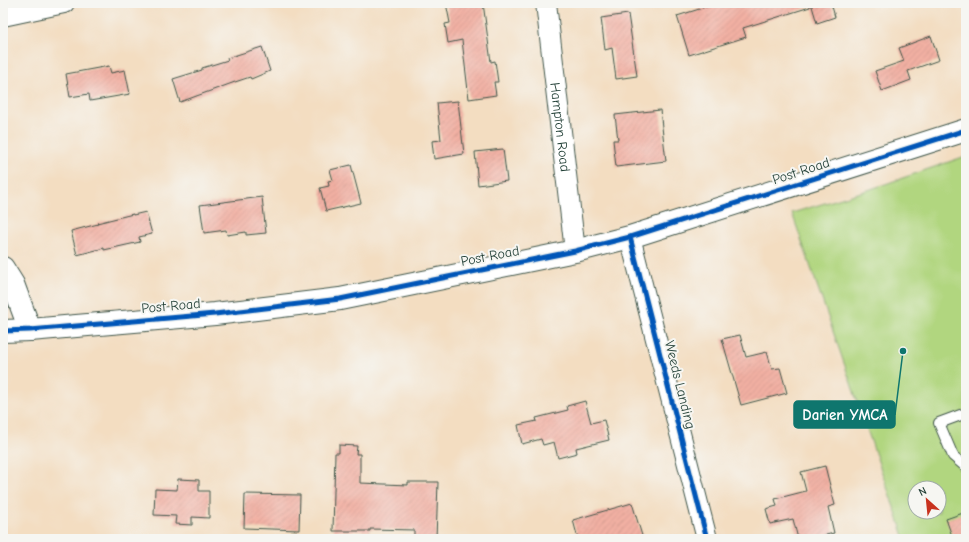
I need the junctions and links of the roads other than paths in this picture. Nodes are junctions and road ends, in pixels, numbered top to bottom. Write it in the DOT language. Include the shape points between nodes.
graph roads {
  1 [pos="64,3"];
  2 [pos="546,3"];
  3 [pos="3,16"];
  4 [pos="966,130"];
  5 [pos="630,237"];
  6 [pos="575,251"];
  7 [pos="3,268"];
  8 [pos="30,330"];
  9 [pos="3,331"];
  10 [pos="966,413"];
  11 [pos="966,467"];
  12 [pos="708,539"];
  1 -- 3 [label="street"];
  2 -- 6 [label="street, Hampton Road"];
  4 -- 5 [label="main road, Post Road"];
  5 -- 6 [label="main road, Post Road"];
  5 -- 12 [label="street, Weeds Landing"];
  6 -- 8 [label="main road, Post Road" via="340,299 215,314"];
  7 -- 8 [label="main road" via="13,284"];
  8 -- 9 [label="main road, Post Road"];
  10 -- 11 [label="lane" via="940,423 953,456"];
}
